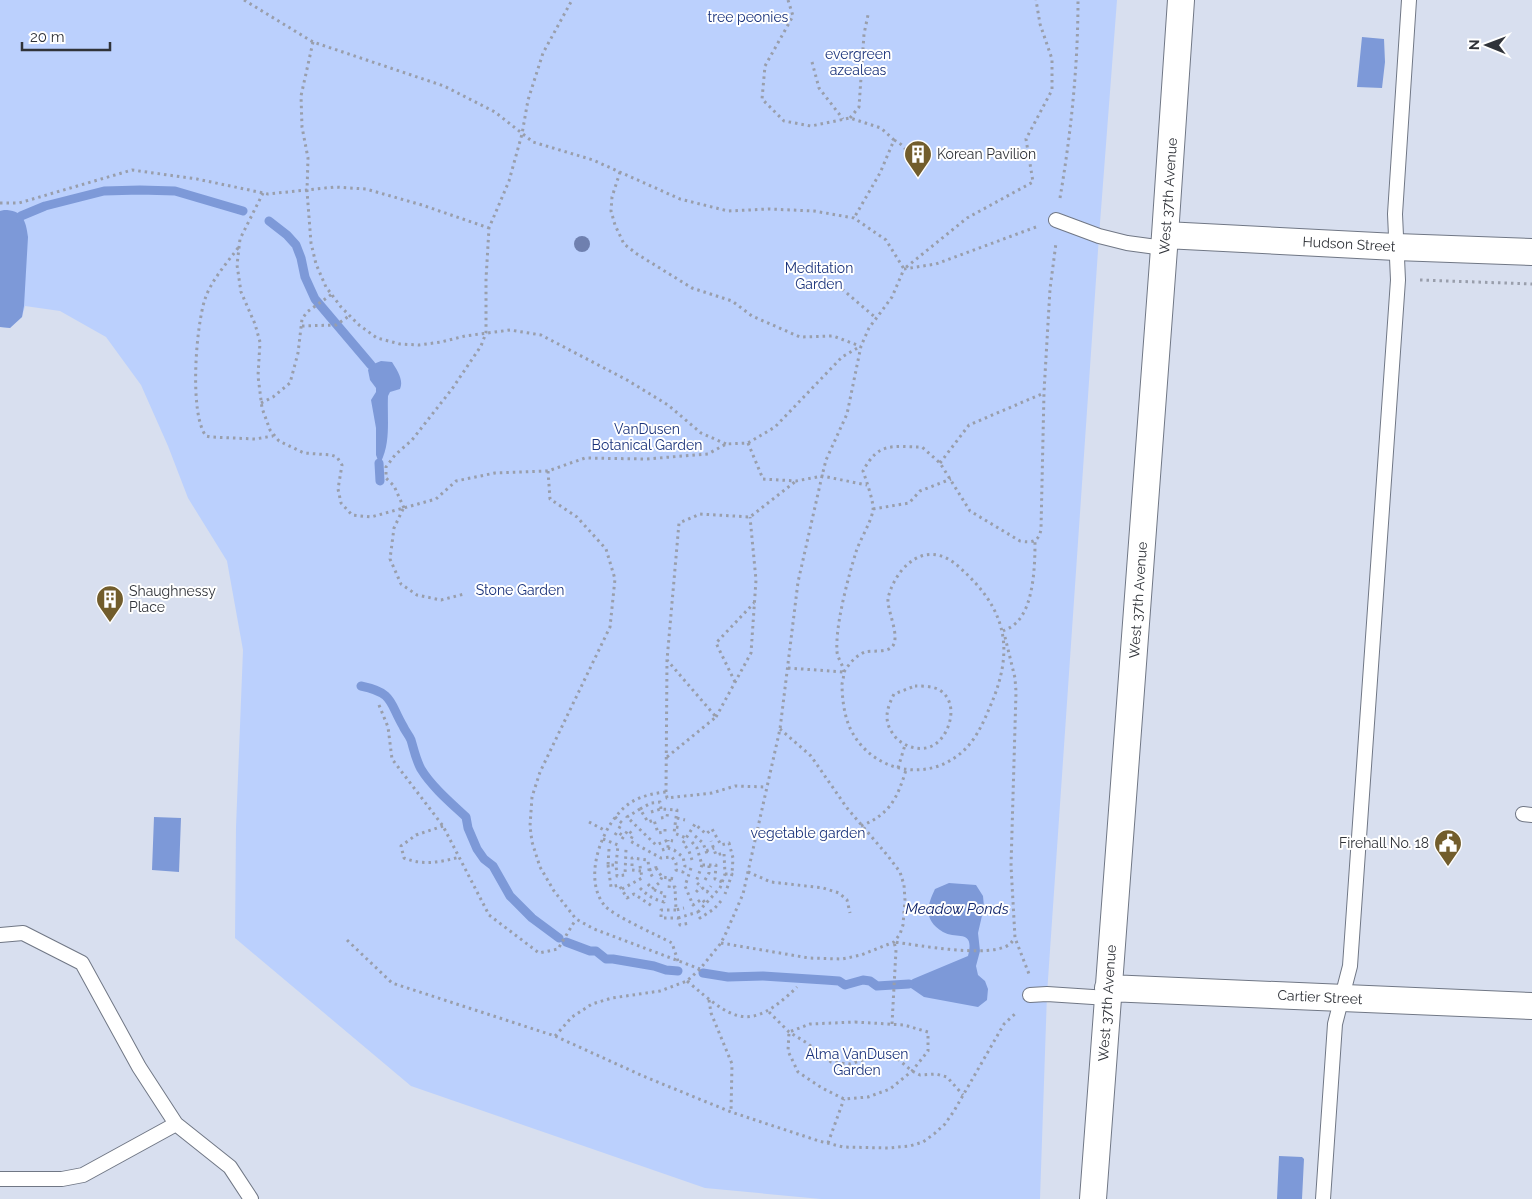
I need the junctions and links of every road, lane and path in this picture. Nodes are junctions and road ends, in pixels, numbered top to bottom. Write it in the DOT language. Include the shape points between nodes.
graph roads {
  1 [pos="244,0"];
  2 [pos="572,0"];
  3 [pos="788,0"];
  4 [pos="1036,0"];
  5 [pos="1078,0"];
  6 [pos="1181,0"];
  7 [pos="1409,0"];
  8 [pos="868,15"];
  9 [pos="313,42"];
  10 [pos="812,62"];
  11 [pos="850,118"];
  12 [pos="842,120"];
  13 [pos="522,134"];
  14 [pos="894,140"];
  15 [pos="911,162"];
  16 [pos="620,172"];
  17 [pos="307,191"];
  18 [pos="263,193"];
  19 [pos="0,203"];
  20 [pos="854,218"];
  21 [pos="1056,220"];
  22 [pos="489,228"];
  23 [pos="1165,242"];
  24 [pos="1396,247"];
  25 [pos="238,248"];
  26 [pos="1532,252"];
  27 [pos="904,269"];
  28 [pos="1418,280"];
  29 [pos="1532,284"];
  30 [pos="842,289"];
  31 [pos="332,294"];
  32 [pos="349,316"];
  33 [pos="876,318"];
  34 [pos="302,326"];
  35 [pos="486,333"];
  36 [pos="861,346"];
  37 [pos="1044,392"];
  38 [pos="261,403"];
  39 [pos="273,436"];
  40 [pos="748,443"];
  41 [pos="726,444"];
  42 [pos="940,463"];
  43 [pos="548,472"];
  44 [pos="822,476"];
  45 [pos="951,480"];
  46 [pos="796,481"];
  47 [pos="867,485"];
  48 [pos="404,508"];
  49 [pos="873,509"];
  50 [pos="750,517"];
  51 [pos="1035,542"];
  52 [pos="464,594"];
  53 [pos="754,603"];
  54 [pos="1003,631"];
  55 [pos="667,660"];
  56 [pos="788,668"];
  57 [pos="844,672"];
  58 [pos="735,682"];
  59 [pos="379,705"];
  60 [pos="716,716"];
  61 [pos="780,729"];
  62 [pos="906,746"];
  63 [pos="666,758"];
  64 [pos="898,768"];
  65 [pos="906,770"];
  66 [pos="766,787"];
  67 [pos="666,792"];
  68 [pos="640,809"];
  69 [pos="661,810"];
  70 [pos="668,810"];
  71 [pos="651,812"];
  72 [pos="615,817"];
  73 [pos="661,818"];
  74 [pos="677,818"];
  75 [pos="686,820"];
  76 [pos="589,822"];
  77 [pos="443,826"];
  78 [pos="665,826"];
  79 [pos="862,826"];
  80 [pos="676,827"];
  81 [pos="682,828"];
  82 [pos="606,831"];
  83 [pos="696,836"];
  84 [pos="603,838"];
  85 [pos="686,838"];
  86 [pos="668,840"];
  87 [pos="673,841"];
  88 [pos="711,841"];
  89 [pos="692,842"];
  90 [pos="668,848"];
  91 [pos="714,848"];
  92 [pos="609,849"];
  93 [pos="626,849"];
  94 [pos="662,850"];
  95 [pos="706,851"];
  96 [pos="460,856"];
  97 [pos="708,857"];
  98 [pos="692,860"];
  99 [pos="655,863"];
  100 [pos="608,865"];
  101 [pos="616,865"];
  102 [pos="702,865"];
  103 [pos="709,865"];
  104 [pos="640,866"];
  105 [pos="656,868"];
  106 [pos="692,868"];
  107 [pos="649,870"];
  108 [pos="641,871"];
  109 [pos="748,872"];
  110 [pos="725,874"];
  111 [pos="732,874"];
  112 [pos="662,877"];
  113 [pos="653,878"];
  114 [pos="675,878"];
  115 [pos="670,879"];
  116 [pos="706,880"];
  117 [pos="722,882"];
  118 [pos="648,884"];
  119 [pos="711,886"];
  120 [pos="701,887"];
  121 [pos="640,888"];
  122 [pos="622,889"];
  123 [pos="652,889"];
  124 [pos="696,892"];
  125 [pos="725,894"];
  126 [pos="721,901"];
  127 [pos="706,904"];
  128 [pos="652,906"];
  129 [pos="684,908"];
  130 [pos="676,910"];
  131 [pos="698,912"];
  132 [pos="850,913"];
  133 [pos="678,918"];
  134 [pos="576,919"];
  135 [pos="690,923"];
  136 [pos="0,935"];
  137 [pos="1015,938"];
  138 [pos="347,940"];
  139 [pos="894,942"];
  140 [pos="720,943"];
  141 [pos="678,961"];
  142 [pos="700,969"];
  143 [pos="687,981"];
  144 [pos="796,987"];
  145 [pos="1108,993"];
  146 [pos="1030,995"];
  147 [pos="1343,998"];
  148 [pos="709,1000"];
  149 [pos="1532,1006"];
  150 [pos="769,1012"];
  151 [pos="892,1024"];
  152 [pos="789,1032"];
  153 [pos="554,1036"];
  154 [pos="912,1071"];
  155 [pos="963,1095"];
  156 [pos="844,1099"];
  157 [pos="731,1112"];
  158 [pos="176,1124"];
  159 [pos="828,1143"];
  160 [pos="0,1179"];
  161 [pos="251,1199"];
  162 [pos="1093,1199"];
  163 [pos="1323,1199"];
  1 -- 9 [label="path"];
  2 -- 13 [label="path" via="543,53 528,100"];
  3 -- 12 [label="path" via="793,16 765,66 762,99 784,121 811,126"];
  4 -- 27 [label="path" via="1052,59 1052,90 1026,139 1033,182 968,218"];
  5 -- 21 [label="path" via="1073,101"];
  6 -- 23 [label="street, West 37th Avenue"];
  7 -- 24 [label="lane" via="1395,214"];
  8 -- 11 [label="path" via="859,107"];
  9 -- 13 [label="path" via="444,86 495,112"];
  9 -- 17 [label="path" via="301,96 308,158"];
  10 -- 12 [label="path" via="819,88"];
  11 -- 12 [label="path"];
  11 -- 14 [label="path" via="880,128"];
  13 -- 16 [label="path" via="533,142 593,160"];
  13 -- 22 [label="path" via="509,181"];
  14 -- 15 [label="path" via="908,151"];
  14 -- 20 [label="path" via="880,173"];
  16 -- 20 [label="path" via="680,199 728,211 814,210"];
  16 -- 36 [label="path" via="612,197 612,211 624,244 637,254 692,288 732,301 752,316 800,336 833,336"];
  17 -- 18 [label="path"];
  17 -- 22 [label="path" via="366,189"];
  17 -- 31 [label="path" via="316,264"];
  18 -- 19 [label="path" via="132,170 19,203"];
  18 -- 25 [label="path"];
  20 -- 27 [label="path" via="886,240"];
  21 -- 23 [label="lane" via="1127,243"];
  21 -- 27 [label="path" via="936,264"];
  21 -- 37 [label="path"];
  22 -- 35 [label="path"];
  23 -- 24 [label="street, Hudson Street"];
  23 -- 145 [label="street, West 37th Avenue"];
  24 -- 26 [label="street, Hudson Street"];
  24 -- 147 [label="lane" via="1397,290 1350,966"];
  25 -- 38 [label="path" via="241,292 260,342 258,376"];
  25 -- 39 [label="path" via="210,288 200,320 195,369 202,428 206,436 211,437 255,440"];
  27 -- 33 [label="path" via="892,297"];
  28 -- 29 [label="path"];
  30 -- 33 [label="path"];
  31 -- 32 [label="path"];
  31 -- 34 [label="path" via="307,312"];
  32 -- 34 [label="path" via="336,325"];
  32 -- 35 [label="path" via="377,338 400,344 419,345"];
  33 -- 36 [label="path"];
  34 -- 38 [label="path" via="290,383"];
  35 -- 41 [label="path" via="510,330 541,335 627,380 668,405 701,434"];
  35 -- 48 [label="path" via="482,346 452,389 386,467 386,478 394,486"];
  36 -- 40 [label="path" via="842,357 774,427"];
  36 -- 44 [label="path" via="847,414"];
  37 -- 42 [label="path" via="969,425"];
  37 -- 51 [label="path" via="1041,529"];
  38 -- 39 [label="path"];
  39 -- 48 [label="path" via="284,445 304,453 337,457 342,465 338,489 341,503 352,515 371,517"];
  40 -- 41 [label="path"];
  40 -- 46 [label="path" via="763,479"];
  41 -- 43 [label="path" via="708,454 646,459 585,458"];
  42 -- 45 [label="path"];
  42 -- 47 [label="path" via="922,447 883,447 870,458 863,470"];
  43 -- 48 [label="path" via="495,473 456,481 436,499"];
  43 -- 134 [label="path" via="550,499 577,517 606,549 615,579 610,627 540,772 532,797 530,826 540,867"];
  44 -- 46 [label="path"];
  44 -- 47 [label="path"];
  44 -- 56 [label="path" via="798,582"];
  45 -- 49 [label="path" via="920,491 909,503"];
  45 -- 51 [label="path" via="970,510 1020,541"];
  46 -- 50 [label="path"];
  47 -- 49 [label="path"];
  48 -- 52 [label="path" via="394,528 390,559 402,584 417,595 441,600"];
  49 -- 57 [label="path" via="856,551 839,621 837,653"];
  50 -- 53 [label="path" via="756,580"];
  50 -- 55 [label="path" via="700,514 679,523"];
  51 -- 54 [label="path" via="1034,578 1024,614 1015,625"];
  53 -- 58 [label="path" via="751,653"];
  53 -- 58 [label="path" via="716,643"];
  54 -- 57 [label="path" via="990,600 975,581 949,558 938,554 922,555 902,569 890,594 895,635 892,647 864,652"];
  54 -- 65 [label="path" via="1003,666 998,688 980,730 968,747 944,764"];
  54 -- 137 [label="path" via="1016,692 1012,866"];
  55 -- 60 [label="path"];
  55 -- 63 [label="path"];
  56 -- 57 [label="path"];
  56 -- 61 [label="path"];
  57 -- 64 [label="path" via="842,691 850,728 872,754"];
  58 -- 60 [label="path"];
  59 -- 77 [label="path" via="388,727 392,759"];
  60 -- 63 [label="path"];
  61 -- 66 [label="path"];
  61 -- 79 [label="path" via="811,756"];
  62 -- 62 [label="path" via="897,740 886,718 894,694 915,686 941,691 949,700 952,713 948,727 934,745 922,749"];
  62 -- 64 [label="path"];
  63 -- 67 [label="path"];
  64 -- 65 [label="path"];
  65 -- 79 [label="path" via="889,809"];
  66 -- 67 [label="path" via="736,786 712,793 667,798"];
  66 -- 109 [label="path"];
  67 -- 72 [label="path" via="638,798"];
  68 -- 69 [label="path" via="660,802"];
  68 -- 78 [label="path" via="648,822 654,820 658,833 665,832"];
  68 -- 86 [label="path" via="627,817 656,845"];
  69 -- 70 [label="path"];
  69 -- 71 [label="path"];
  70 -- 73 [label="path" via="667,817"];
  70 -- 74 [label="path" via="677,810"];
  72 -- 82 [label="path"];
  72 -- 90 [label="path" via="622,824 616,834 622,838 628,830 633,835 630,841 661,858 672,857 676,870 683,872 683,857"];
  74 -- 75 [label="path"];
  74 -- 80 [label="path"];
  76 -- 82 [label="path"];
  77 -- 96 [label="path"];
  77 -- 96 [label="path" via="416,835 401,846 404,858 417,863"];
  79 -- 139 [label="path" via="903,878 903,926"];
  80 -- 81 [label="path"];
  80 -- 85 [label="path" via="674,833"];
  82 -- 84 [label="path"];
  83 -- 95 [label="path"];
  84 -- 101 [label="path" via="618,845"];
  84 -- 141 [label="path" via="595,872 600,898 606,907 672,943"];
  85 -- 98 [label="path" via="683,843"];
  85 -- 111 [label="path" via="695,824 706,834 712,829 721,845 729,843 733,858"];
  86 -- 87 [label="path"];
  86 -- 90 [label="path"];
  88 -- 91 [label="path"];
  89 -- 102 [label="path"];
  90 -- 94 [label="path"];
  91 -- 95 [label="path"];
  91 -- 110 [label="path" via="716,855 724,853"];
  92 -- 100 [label="path"];
  93 -- 101 [label="path" via="625,877 618,876"];
  95 -- 97 [label="path"];
  96 -- 134 [label="path" via="489,915 539,953 558,949"];
  99 -- 105 [label="path"];
  100 -- 101 [label="path"];
  100 -- 122 [label="path" via="611,887 619,885"];
  102 -- 103 [label="path"];
  102 -- 120 [label="path" via="696,882"];
  103 -- 116 [label="path"];
  103 -- 117 [label="path" via="716,865 715,879"];
  104 -- 108 [label="path"];
  105 -- 107 [label="path"];
  105 -- 112 [label="path"];
  106 -- 127 [label="path" via="685,886 693,904 702,899"];
  107 -- 108 [label="path" via="648,860 632,858 632,870"];
  107 -- 113 [label="path"];
  108 -- 122 [label="path" via="642,878"];
  109 -- 132 [label="path" via="772,882 839,893 848,900"];
  109 -- 140 [label="path" via="743,894"];
  110 -- 111 [label="path"];
  110 -- 117 [label="path"];
  111 -- 125 [label="path"];
  112 -- 115 [label="path"];
  112 -- 123 [label="path"];
  114 -- 115 [label="path"];
  115 -- 130 [label="path" via="669,888 674,887"];
  117 -- 127 [label="path"];
  118 -- 123 [label="path"];
  119 -- 120 [label="path" via="707,892"];
  120 -- 124 [label="path"];
  121 -- 123 [label="path" via="654,900 664,902 665,894"];
  122 -- 128 [label="path" via="627,898 634,894"];
  126 -- 131 [label="path" via="700,918"];
  127 -- 131 [label="path"];
  129 -- 130 [label="path"];
  130 -- 133 [label="path" via="661,910 661,918"];
  131 -- 133 [label="path"];
  133 -- 135 [label="path" via="680,925"];
  134 -- 141 [label="path"];
  136 -- 158 [label="lane" via="23,933 82,963 139,1066"];
  137 -- 139 [label="path" via="1010,944 997,949 980,950"];
  137 -- 146 [label="path" via="1030,976"];
  138 -- 153 [label="path" via="392,984"];
  139 -- 140 [label="path" via="842,959 809,958"];
  139 -- 151 [label="path"];
  140 -- 142 [label="path"];
  141 -- 142 [label="path"];
  142 -- 143 [label="path"];
  143 -- 148 [label="path"];
  143 -- 153 [label="path" via="660,991 592,1004 572,1017"];
  144 -- 150 [label="path"];
  145 -- 146 [label="lane"];
  145 -- 147 [label="street, Cartier Street"];
  145 -- 162 [label="street, West 37th Avenue"];
  146 -- 155 [label="path" via="1027,1005 1004,1024"];
  147 -- 149 [label="street, Cartier Street"];
  147 -- 163 [label="lane" via="1336,1024"];
  148 -- 150 [label="path" via="742,1017"];
  148 -- 157 [label="path" via="732,1064"];
  150 -- 152 [label="path"];
  151 -- 152 [label="path" via="810,1024"];
  151 -- 154 [label="path" via="928,1032 928,1050"];
  152 -- 154 [label="path" via="831,1062 850,1064 884,1053 900,1060"];
  152 -- 156 [label="path" via="788,1051 798,1072"];
  153 -- 157 [label="path"];
  154 -- 155 [label="path" via="920,1075 947,1077"];
  154 -- 156 [label="path" via="890,1089 868,1098"];
  155 -- 159 [label="path" via="945,1124 923,1142 888,1148 843,1147"];
  156 -- 159 [label="path"];
  157 -- 159 [label="path"];
  158 -- 160 [label="lane" via="84,1175 62,1179"];
  158 -- 161 [label="lane" via="230,1167"];
}
